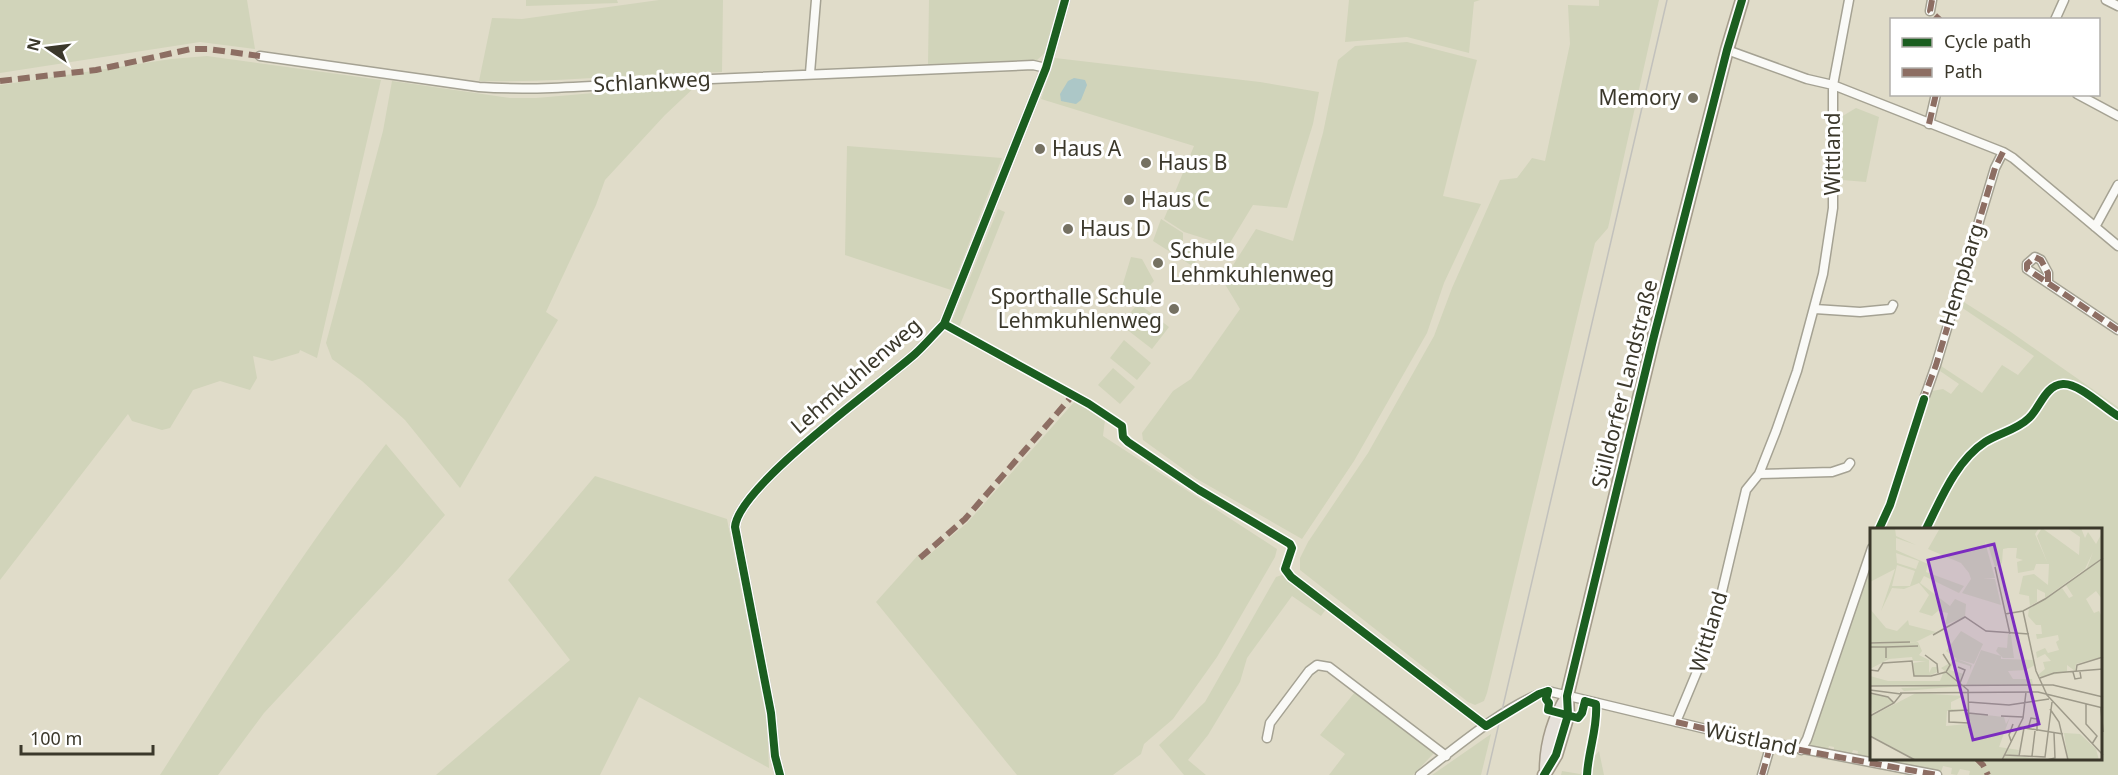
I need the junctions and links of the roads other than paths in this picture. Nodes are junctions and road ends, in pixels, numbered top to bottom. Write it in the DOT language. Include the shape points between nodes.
graph roads {
  1 [pos="816,0"];
  2 [pos="1065,0"];
  3 [pos="1742,0"];
  4 [pos="1849,0"];
  5 [pos="1932,0"];
  6 [pos="2064,0"];
  7 [pos="2106,0"];
  8 [pos="2118,6"];
  9 [pos="1930,11"];
  10 [pos="2056,18"];
  11 [pos="1727,50"];
  12 [pos="260,56"];
  13 [pos="1046,68"];
  14 [pos="810,74"];
  15 [pos="1833,85"];
  16 [pos="1936,96"];
  17 [pos="2081,96"];
  18 [pos="2118,116"];
  19 [pos="1929,124"];
  20 [pos="2002,152"];
  21 [pos="2118,185"];
  22 [pos="2095,227"];
  23 [pos="2118,246"];
  24 [pos="2048,282"];
  25 [pos="1893,305"];
  26 [pos="1815,309"];
  27 [pos="2118,330"];
  28 [pos="1924,399"];
  29 [pos="1850,463"];
  30 [pos="1759,474"];
  31 [pos="1870,554"];
  32 [pos="1567,696"];
  33 [pos="1676,722"];
  34 [pos="1267,738"];
  35 [pos="1771,744"];
  36 [pos="1801,750"];
  37 [pos="1446,756"];
  38 [pos="1545,773"];
  39 [pos="1915,773"];
  40 [pos="780,775"];
  41 [pos="1420,775"];
  42 [pos="1762,775"];
  43 [pos="1937,775"];
  1 -- 14 [label="street"];
  2 -- 13 [label="street, Lehmkuhlenweg"];
  3 -- 11 [label="main road, Sülldorfer Landstraße"];
  4 -- 15 [label="street, Wittland"];
  5 -- 9 [label="street"];
  6 -- 10 [label="street"];
  7 -- 8 [label="street"];
  11 -- 15 [label="street"];
  11 -- 32 [label="main road, Sülldorfer Landstraße"];
  12 -- 14 [label="street, Schlankweg" via="509,89"];
  13 -- 14 [label="street, Schlankweg" via="1033,65"];
  13 -- 40 [label="street, Lehmkuhlenweg" via="944,324 916,353 788,458 735,519"];
  15 -- 19 [label="street"];
  15 -- 26 [label="street, Wittland" via="1833,208"];
  16 -- 19 [label="street"];
  17 -- 18 [label="street"];
  19 -- 20 [label="street"];
  20 -- 22 [label="street"];
  20 -- 28 [label="street, Hempbarg"];
  21 -- 22 [label="street"];
  22 -- 23 [label="street"];
  24 -- 27 [label="street"];
  25 -- 26 [label="street" via="1891,309 1860,312"];
  26 -- 30 [label="street, Wittland"];
  29 -- 30 [label="street" via="1832,472"];
  30 -- 33 [label="street, Wittland" via="1746,490 1711,638"];
  31 -- 36 [label="street"];
  32 -- 33 [label="street, Wüstland"];
  32 -- 37 [label="street, Wüstland" via="1548,691 1539,694 1500,716"];
  32 -- 38 [label="main road, Sülldorfer Landstraße" via="1557,712 1546,751"];
  33 -- 35 [label="street, Wüstland"];
  34 -- 37 [label="street" via="1270,723 1317,665 1329,667"];
  35 -- 36 [label="street, Wüstland"];
  35 -- 42 [label="street"];
  36 -- 39 [label="street, Wüstland"];
  37 -- 41 [label="street, Wüstland"];
  39 -- 43 [label="street, Wüstland"];
}
